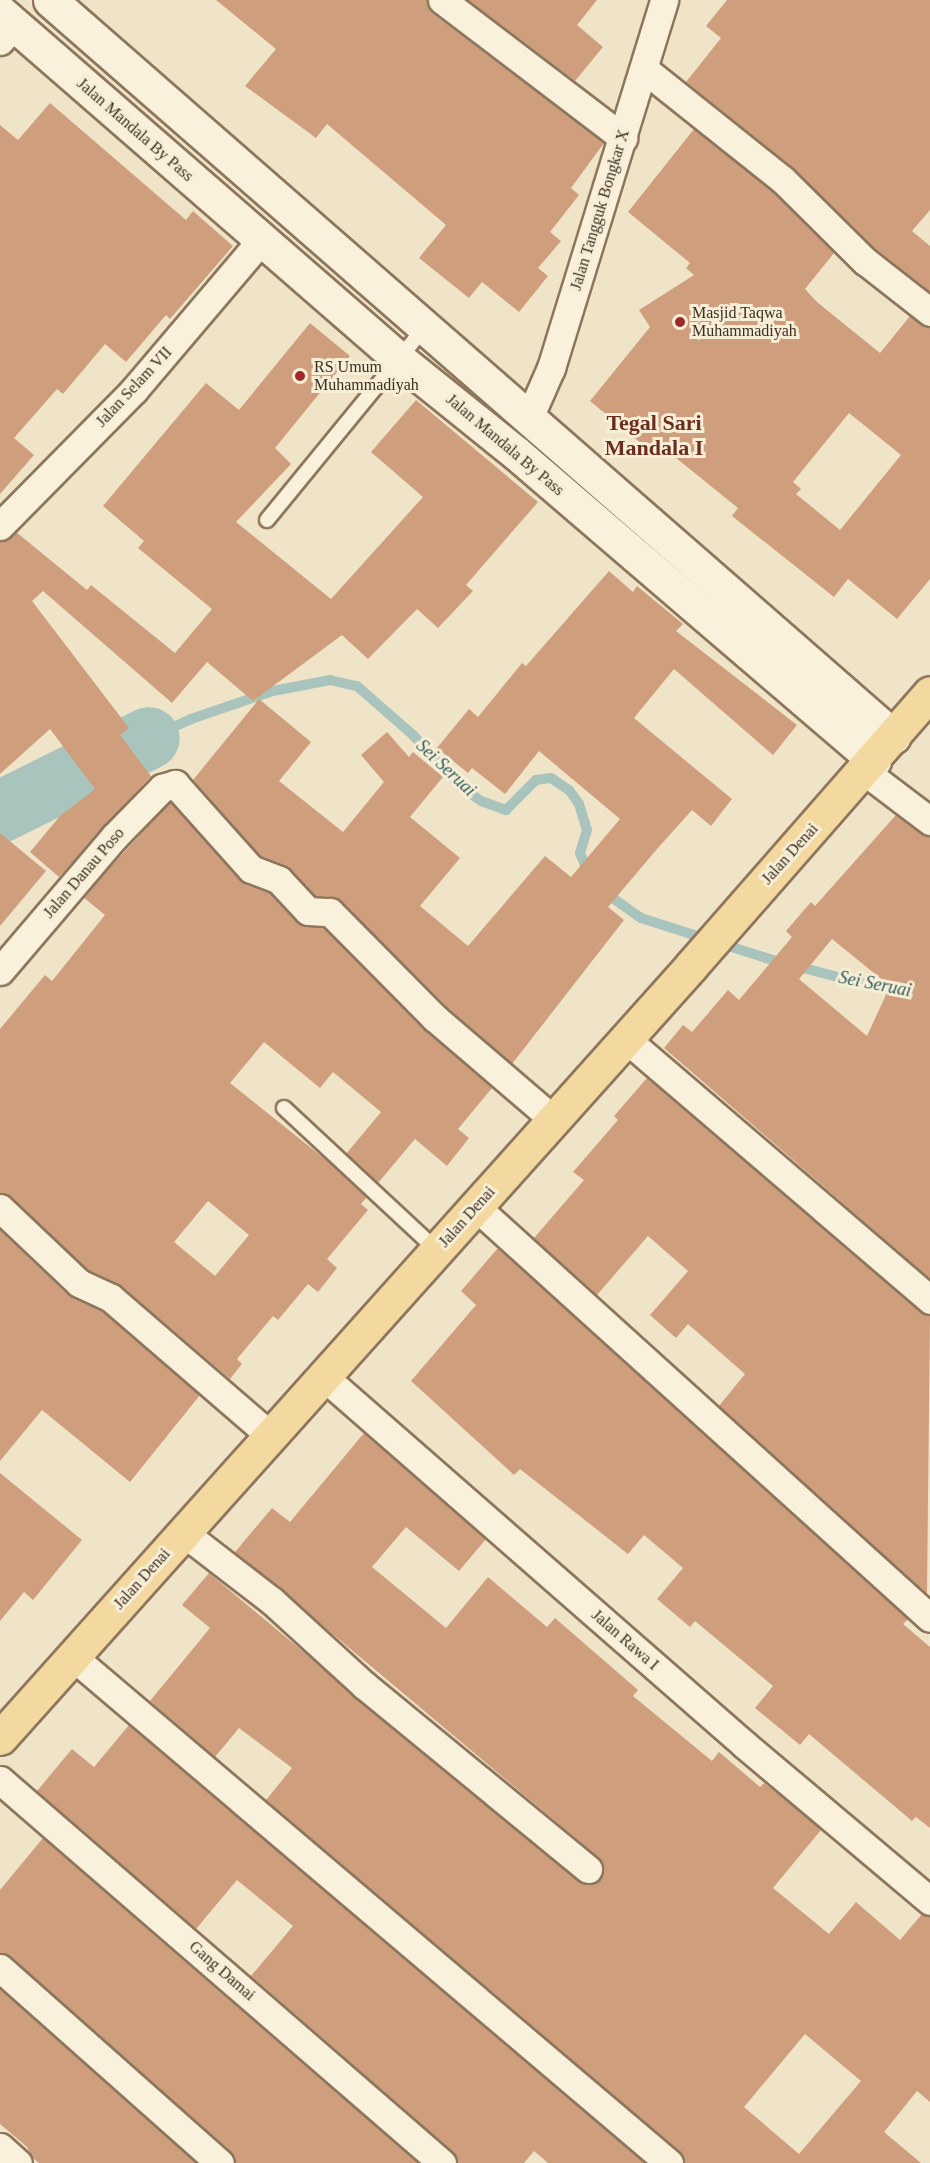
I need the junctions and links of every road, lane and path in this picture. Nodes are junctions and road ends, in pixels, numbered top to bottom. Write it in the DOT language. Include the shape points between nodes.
graph roads {
  1 [pos="50,0"];
  2 [pos="442,0"];
  3 [pos="664,0"];
  4 [pos="5,26"];
  5 [pos="644,69"];
  6 [pos="623,138"];
  7 [pos="261,240"];
  8 [pos="930,312"];
  9 [pos="425,327"];
  10 [pos="399,359"];
  11 [pos="529,418"];
  12 [pos="267,520"];
  13 [pos="0,526"];
  14 [pos="930,693"];
  15 [pos="877,756"];
  16 [pos="930,821"];
  17 [pos="0,971"];
  18 [pos="626,1039"];
  19 [pos="284,1108"];
  20 [pos="554,1120"];
  21 [pos="476,1207"];
  22 [pos="0,1208"];
  23 [pos="437,1250"];
  24 [pos="930,1300"];
  25 [pos="324,1377"];
  26 [pos="271,1436"];
  27 [pos="184,1533"];
  28 [pos="930,1618"];
  29 [pos="73,1657"];
  30 [pos="0,1738"];
  31 [pos="0,1780"];
  32 [pos="588,1869"];
  33 [pos="930,1900"];
  34 [pos="0,1968"];
  35 [pos="0,2147"];
  36 [pos="18,2163"];
  37 [pos="220,2163"];
  38 [pos="442,2163"];
  39 [pos="669,2163"];
  1 -- 9 [label="street"];
  2 -- 6 [label="street"];
  3 -- 5 [label="street, Jalan Tangguk Bongkar X"];
  4 -- 7 [label="street, Jalan Mandala By Pass"];
  5 -- 6 [label="street, Jalan Tangguk Bongkar X"];
  5 -- 8 [label="street" via="782,179 865,261"];
  6 -- 11 [label="street, Jalan Tangguk Bongkar X" via="551,368"];
  7 -- 10 [label="street, Jalan Mandala By Pass"];
  7 -- 13 [label="street, Jalan Selam VII" via="134,390"];
  9 -- 10 [label="lane"];
  9 -- 11 [label="street"];
  10 -- 12 [label="lane"];
  10 -- 15 [label="street, Jalan Mandala By Pass"];
  11 -- 15 [label="street"];
  14 -- 15 [label="main road, Jalan Denai"];
  15 -- 16 [label="street"];
  15 -- 18 [label="main road, Jalan Denai"];
  17 -- 20 [label="street, Jalan Danau Poso" via="114,837 162,788 175,784 251,869 279,880 308,911 330,912 435,1018"];
  18 -- 20 [label="main road, Jalan Denai"];
  18 -- 24 [label="street"];
  19 -- 23 [label="lane"];
  20 -- 21 [label="main road, Jalan Denai"];
  21 -- 23 [label="main road, Jalan Denai"];
  21 -- 28 [label="street"];
  22 -- 26 [label="street" via="79,1283 111,1298"];
  23 -- 25 [label="main road, Jalan Denai"];
  25 -- 26 [label="main road, Jalan Denai"];
  25 -- 33 [label="street, Jalan Rawa I" via="745,1745"];
  26 -- 27 [label="main road, Jalan Denai"];
  27 -- 29 [label="main road, Jalan Denai"];
  27 -- 32 [label="street" via="272,1601 364,1685"];
  29 -- 30 [label="main road, Jalan Denai"];
  29 -- 39 [label="street"];
  31 -- 38 [label="street, Gang Damai"];
  34 -- 37 [label="street"];
  35 -- 36 [label="street"];
}
